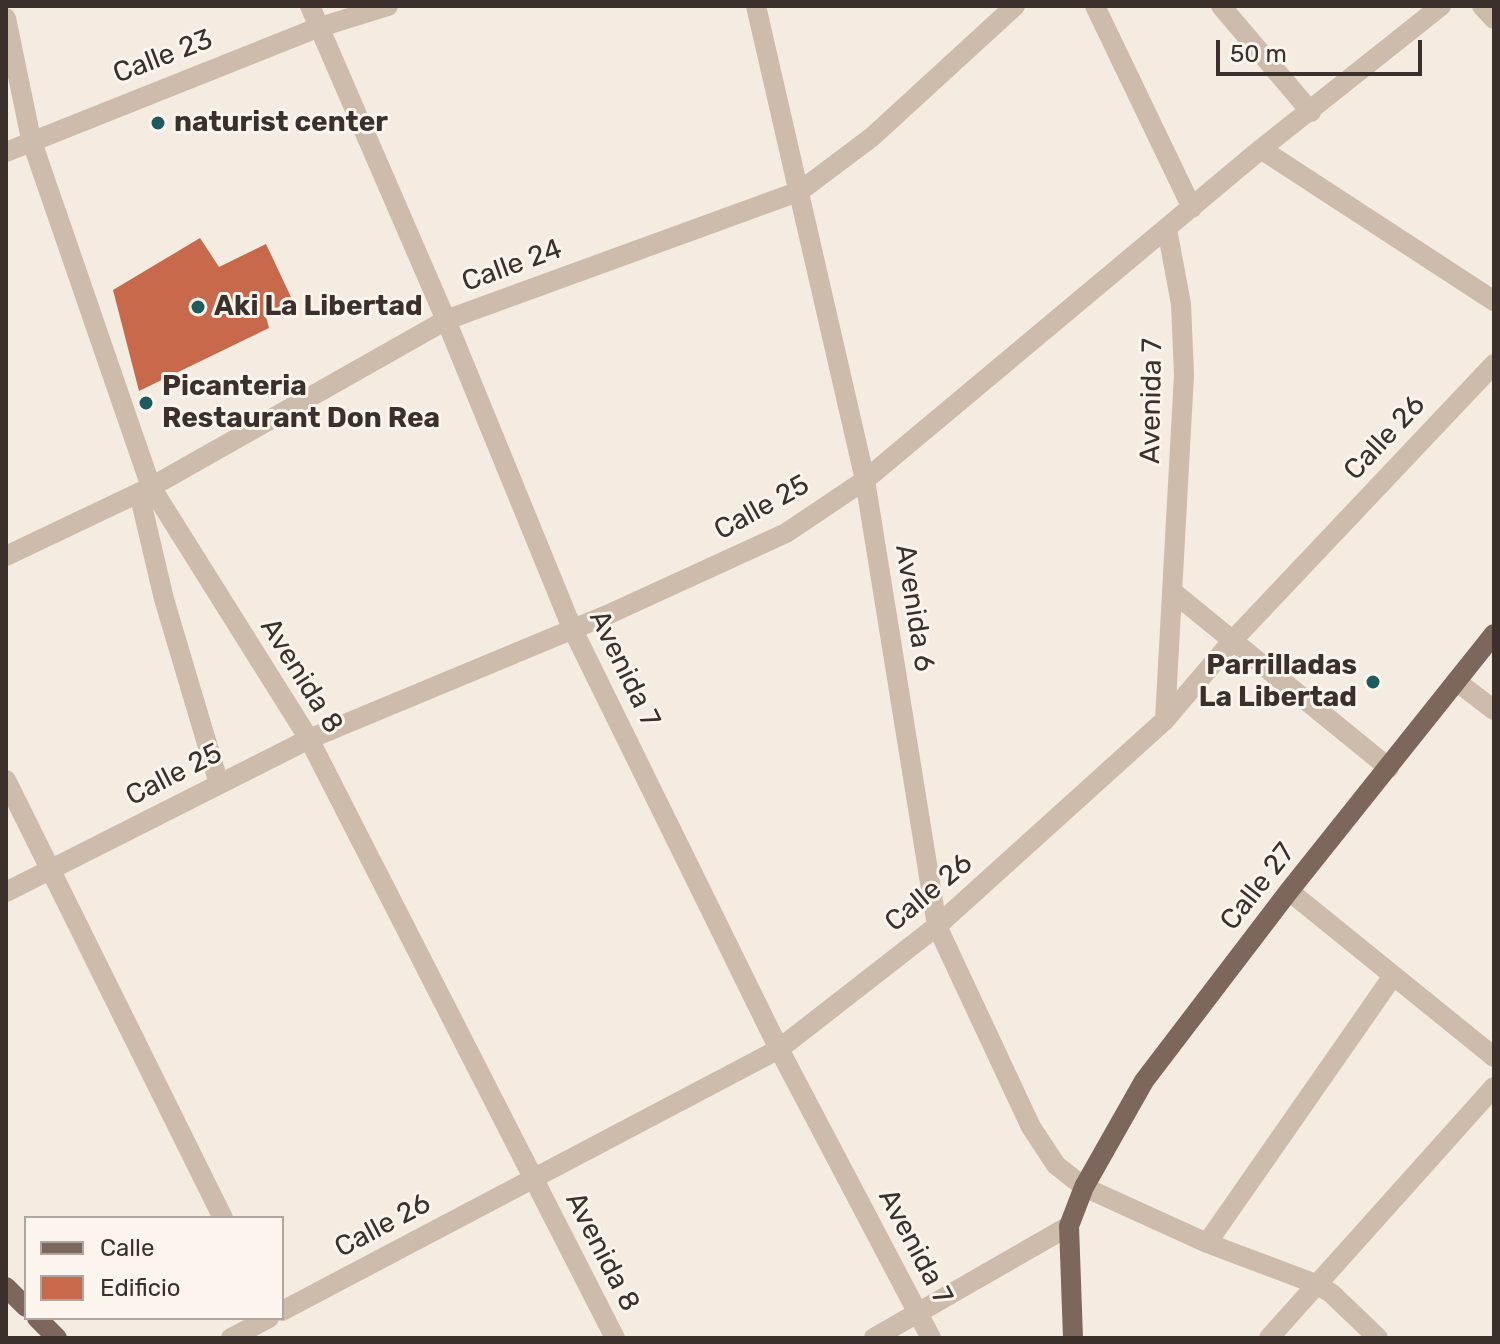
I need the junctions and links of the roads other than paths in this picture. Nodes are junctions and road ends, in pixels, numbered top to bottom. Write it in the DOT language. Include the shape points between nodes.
graph roads {
  1 [pos="310,6"];
  2 [pos="388,6"];
  3 [pos="756,6"];
  4 [pos="1015,6"];
  5 [pos="1095,6"];
  6 [pos="1221,6"];
  7 [pos="1441,6"];
  8 [pos="1482,6"];
  9 [pos="6,18"];
  10 [pos="1494,19"];
  11 [pos="317,28"];
  12 [pos="1311,112"];
  13 [pos="31,139"];
  14 [pos="1261,149"];
  15 [pos="6,152"];
  16 [pos="800,191"];
  17 [pos="1192,208"];
  18 [pos="1167,229"];
  19 [pos="1494,301"];
  20 [pos="446,320"];
  21 [pos="1494,364"];
  22 [pos="865,480"];
  23 [pos="145,490"];
  24 [pos="6,556"];
  25 [pos="1173,592"];
  26 [pos="572,628"];
  27 [pos="1233,640"];
  28 [pos="1491,645"];
  29 [pos="1456,681"];
  30 [pos="1494,710"];
  31 [pos="1165,720"];
  32 [pos="309,739"];
  33 [pos="1389,768"];
  34 [pos="6,780"];
  35 [pos="219,784"];
  36 [pos="51,869"];
  37 [pos="1289,891"];
  38 [pos="6,892"];
  39 [pos="937,926"];
  40 [pos="1393,976"];
  41 [pos="779,1049"];
  42 [pos="1494,1057"];
  43 [pos="1494,1087"];
  44 [pos="533,1178"];
  45 [pos="1084,1187"];
  46 [pos="222,1216"];
  47 [pos="1069,1226"];
  48 [pos="1207,1243"];
  49 [pos="1316,1284"];
  50 [pos="6,1287"];
  51 [pos="24,1305"];
  52 [pos="284,1310"];
  53 [pos="920,1314"];
  54 [pos="39,1320"];
  55 [pos="265,1320"];
  56 [pos="57,1338"];
  57 [pos="231,1338"];
  58 [pos="615,1338"];
  59 [pos="874,1338"];
  60 [pos="931,1338"];
  61 [pos="1073,1338"];
  62 [pos="1269,1338"];
  63 [pos="1378,1338"];
  1 -- 11 [label="street, Avenida 7"];
  2 -- 11 [label="street, Calle 23"];
  3 -- 16 [label="street, Avenida 6"];
  4 -- 16 [label="street, Calle 24" via="872,137"];
  5 -- 17 [label="street"];
  6 -- 12 [label="street"];
  7 -- 12 [label="street, Calle 25"];
  8 -- 10 [label="street"];
  9 -- 13 [label="street, Avenida 8"];
  11 -- 13 [label="street, Calle 23"];
  11 -- 20 [label="street, Avenida 7"];
  12 -- 14 [label="street, Calle 25"];
  13 -- 15 [label="street, Calle 23"];
  13 -- 23 [label="street, Avenida 8"];
  14 -- 17 [label="street, Calle 25"];
  14 -- 19 [label="street"];
  16 -- 20 [label="street, Calle 24"];
  16 -- 22 [label="street, Avenida 6"];
  17 -- 18 [label="street, Calle 25"];
  18 -- 22 [label="street, Calle 25"];
  18 -- 25 [label="street, Avenida 7" via="1181,304 1184,375"];
  20 -- 23 [label="street, Calle 24"];
  20 -- 26 [label="street, Avenida 7"];
  21 -- 27 [label="street, Calle 26"];
  22 -- 26 [label="street, Calle 25" via="786,533"];
  22 -- 39 [label="street, Avenida 6"];
  23 -- 24 [label="street, Calle 24"];
  23 -- 32 [label="street, Avenida 8"];
  23 -- 35 [label="street" via="164,599"];
  25 -- 27 [label="street"];
  25 -- 31 [label="street, Avenida 7"];
  26 -- 32 [label="street, Calle 25"];
  26 -- 41 [label="street, Avenida 7"];
  27 -- 31 [label="street, Calle 26"];
  27 -- 33 [label="street"];
  28 -- 29 [label="main road, Calle 27"];
  29 -- 30 [label="street"];
  29 -- 33 [label="main road, Calle 27"];
  31 -- 39 [label="street, Calle 26"];
  32 -- 35 [label="street, Calle 25"];
  32 -- 44 [label="street, Avenida 8"];
  33 -- 37 [label="main road, Calle 27"];
  34 -- 36 [label="street"];
  35 -- 36 [label="street, Calle 25"];
  36 -- 38 [label="street, Calle 25"];
  36 -- 46 [label="street"];
  37 -- 40 [label="street"];
  37 -- 45 [label="main road, Calle 27" via="1144,1081"];
  39 -- 41 [label="street, Calle 26"];
  39 -- 45 [label="street, Avenida 6" via="1031,1127 1056,1165"];
  40 -- 42 [label="street"];
  40 -- 48 [label="street"];
  41 -- 44 [label="street, Calle 26"];
  41 -- 53 [label="street, Avenida 7"];
  43 -- 49 [label="street"];
  44 -- 52 [label="street, Calle 26"];
  44 -- 58 [label="street, Avenida 8"];
  45 -- 47 [label="main road, Calle 27"];
  45 -- 48 [label="street, Avenida 6"];
  47 -- 53 [label="street"];
  47 -- 61 [label="main road"];
  48 -- 49 [label="street, Avenida 6"];
  49 -- 62 [label="street"];
  49 -- 63 [label="street, Avenida 6"];
  50 -- 51 [label="main road"];
  53 -- 59 [label="street"];
  53 -- 60 [label="street, Avenida 7"];
  54 -- 56 [label="main road"];
  55 -- 57 [label="street"];
}
